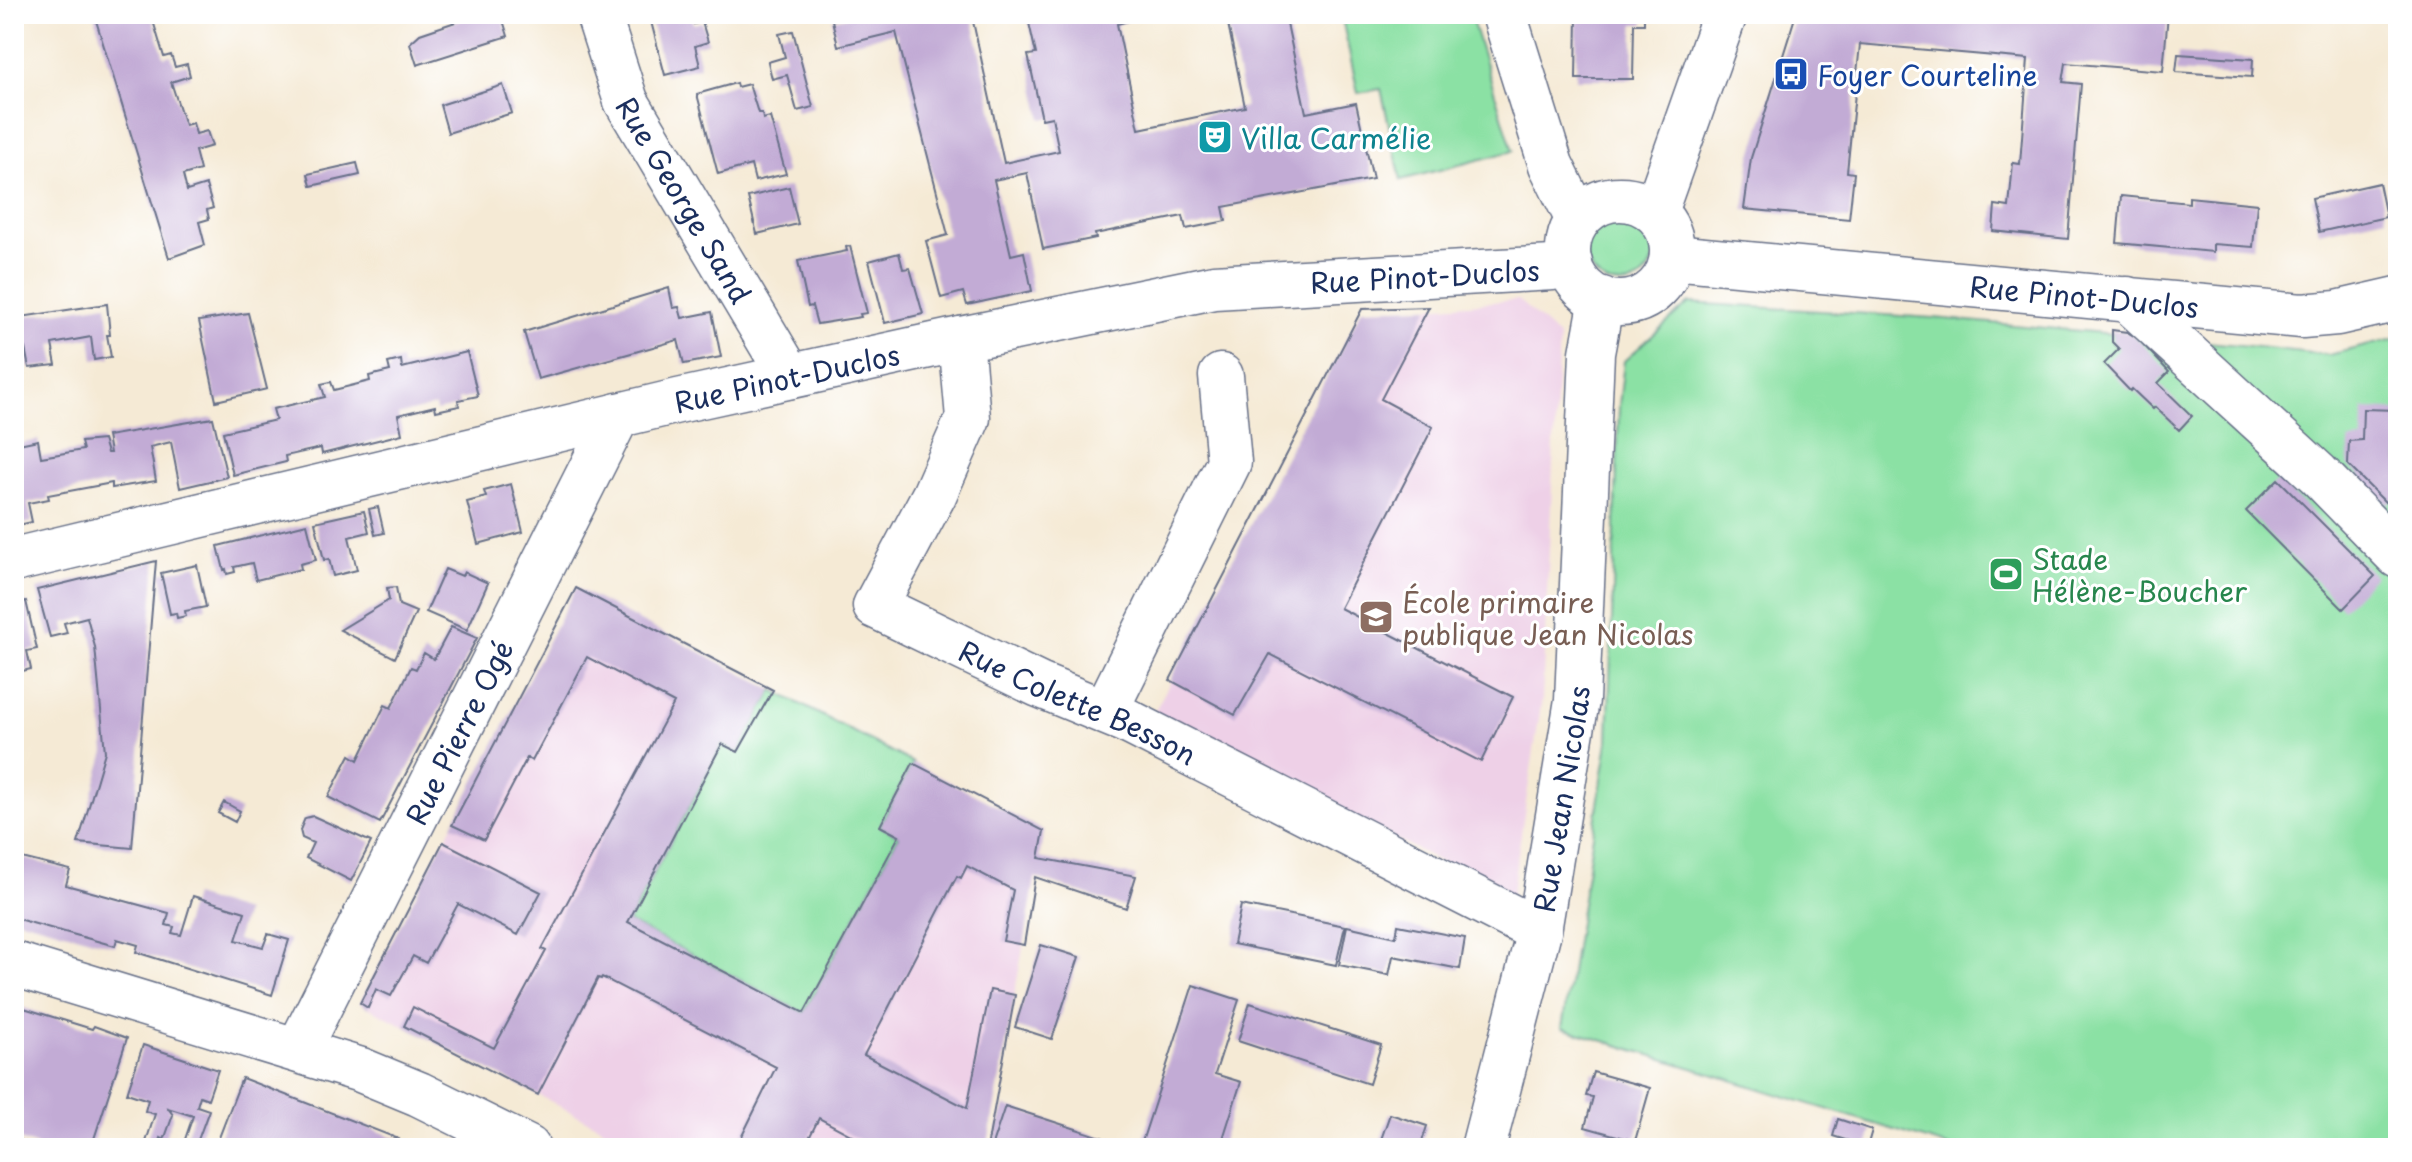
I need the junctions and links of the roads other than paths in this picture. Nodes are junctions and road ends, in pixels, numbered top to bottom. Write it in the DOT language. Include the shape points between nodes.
graph roads {
  1 [pos="598,14"];
  2 [pos="1504,14"];
  3 [pos="1725,14"];
  4 [pos="1655,212"];
  5 [pos="1578,220"];
  6 [pos="1672,257"];
  7 [pos="1570,263"];
  8 [pos="1602,299"];
  9 [pos="2127,299"];
  10 [pos="2398,299"];
  11 [pos="961,339"];
  12 [pos="790,376"];
  13 [pos="1221,376"];
  14 [pos="618,415"];
  15 [pos="2398,556"];
  16 [pos="14,560"];
  17 [pos="1129,722"];
  18 [pos="1539,931"];
  19 [pos="14,964"];
  20 [pos="298,1050"];
  21 [pos="528,1148"];
  22 [pos="1483,1148"];
  1 -- 12 [label="street, Rue George Sand" via="626,101"];
  2 -- 5 [label="street" via="1551,165"];
  3 -- 4 [label="street"];
  4 -- 5 [label="street" via="1624,199 1591,208"];
  4 -- 6 [label="street" via="1672,240"];
  5 -- 7 [label="street" via="1570,236"];
  6 -- 8 [label="street" via="1668,273 1645,298 1628,303"];
  6 -- 9 [label="street, Rue Pinot-Duclos"];
  7 -- 8 [label="street" via="1580,285"];
  7 -- 11 [label="street, Rue Pinot-Duclos" via="1214,287"];
  8 -- 18 [label="street, Rue Jean Nicolas" via="1592,353 1577,700"];
  9 -- 10 [label="street, Rue Pinot-Duclos" via="2302,316"];
  9 -- 15 [label="street" via="2318,474"];
  11 -- 12 [label="street, Rue Pinot-Duclos"];
  11 -- 17 [label="street, Rue Colette Besson" via="968,418 875,606"];
  12 -- 14 [label="street, Rue Pinot-Duclos"];
  13 -- 17 [label="street" via="1229,462 1106,710"];
  14 -- 16 [label="street, Rue Pinot-Duclos"];
  14 -- 20 [label="street, Rue Pierre Ogé"];
  17 -- 18 [label="street, Rue Colette Besson"];
  18 -- 22 [label="street, Rue Jean Nicolas"];
  19 -- 20 [label="street"];
  20 -- 21 [label="street" via="419,1094"];
}
